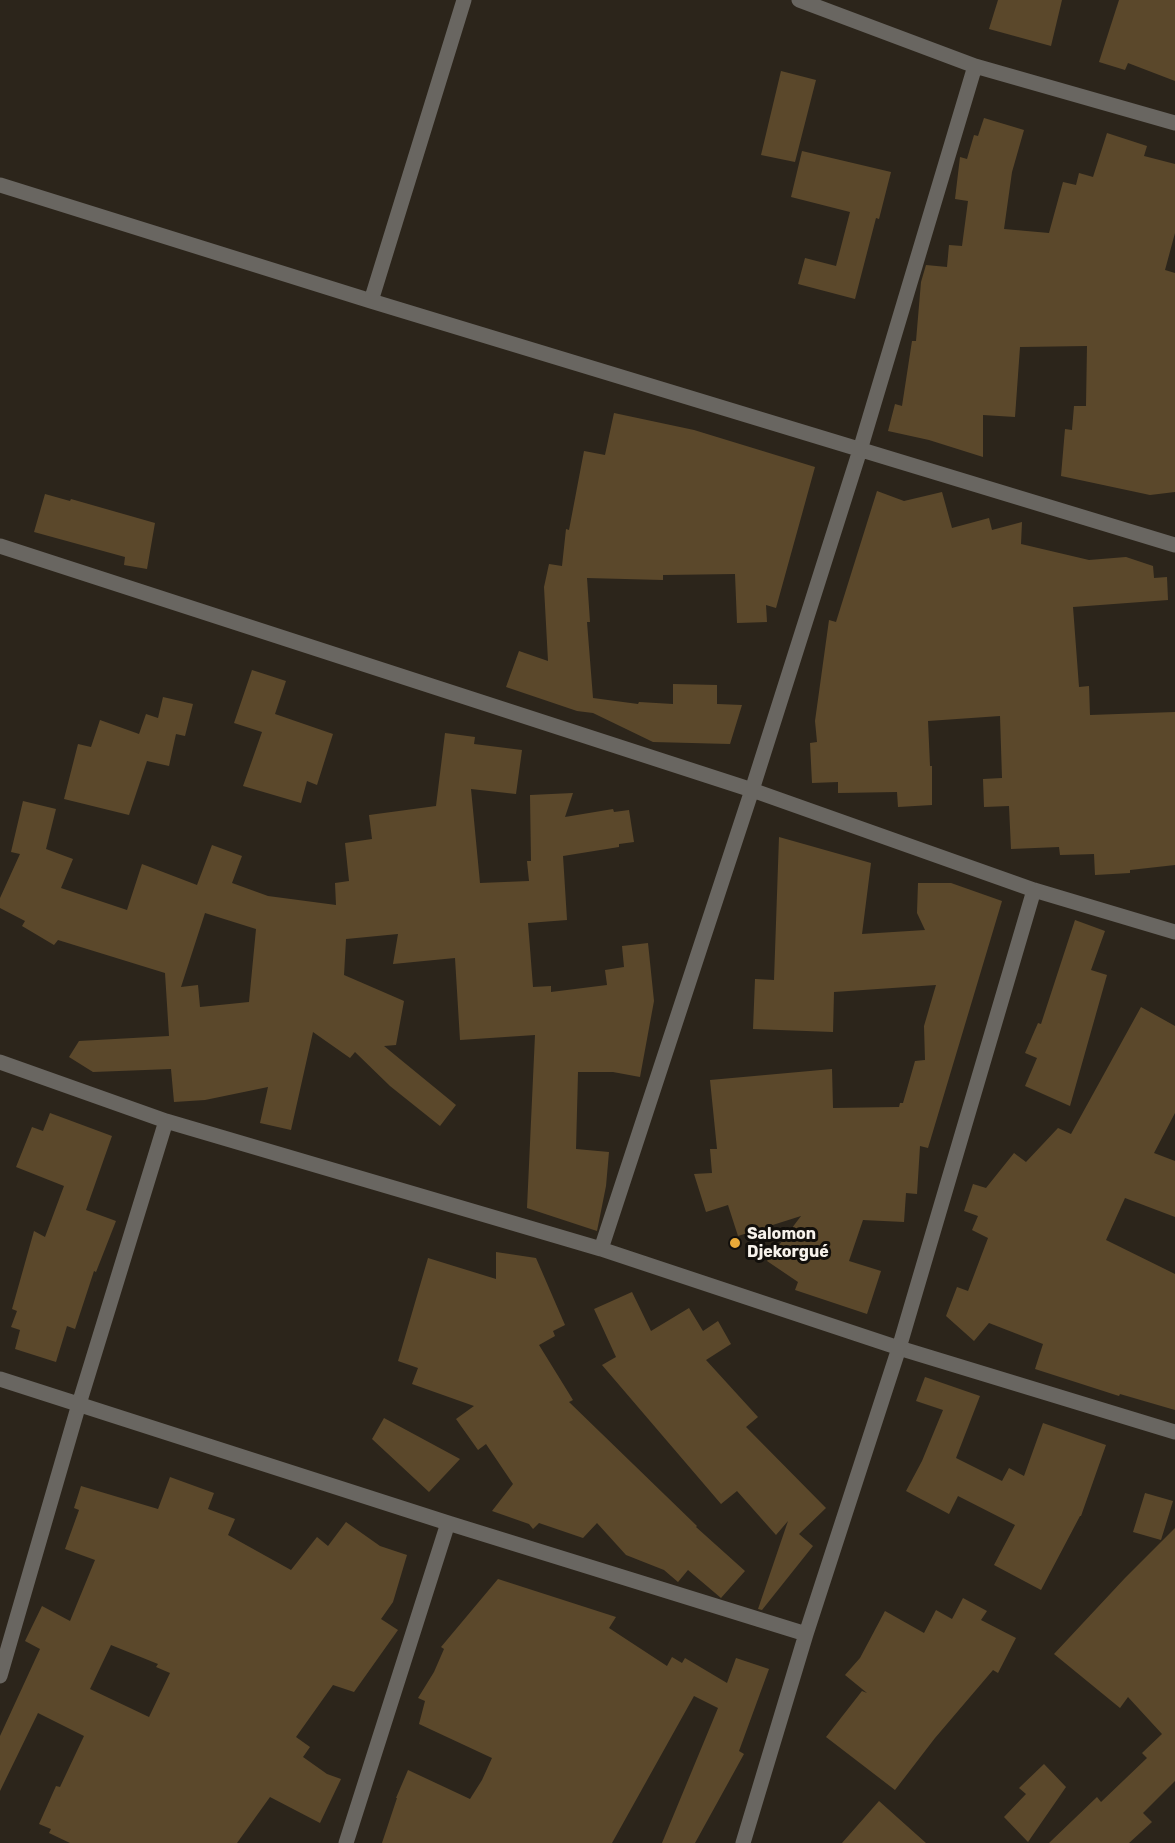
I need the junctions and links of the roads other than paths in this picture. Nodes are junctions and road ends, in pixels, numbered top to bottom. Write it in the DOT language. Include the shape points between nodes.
graph roads {
  1 [pos="464,0"];
  2 [pos="799,0"];
  3 [pos="975,66"];
  4 [pos="1175,123"];
  5 [pos="0,185"];
  6 [pos="371,301"];
  7 [pos="860,450"];
  8 [pos="1175,545"];
  9 [pos="0,546"];
  10 [pos="752,790"];
  11 [pos="1034,890"];
  12 [pos="1175,932"];
  13 [pos="0,1062"];
  14 [pos="166,1121"];
  15 [pos="602,1250"];
  16 [pos="899,1348"];
  17 [pos="0,1379"];
  18 [pos="79,1404"];
  19 [pos="1175,1432"];
  20 [pos="448,1523"];
  21 [pos="806,1634"];
  22 [pos="0,1676"];
  23 [pos="346,1843"];
  24 [pos="743,1843"];
  1 -- 6 [label="street"];
  2 -- 3 [label="street"];
  3 -- 4 [label="street"];
  3 -- 7 [label="street"];
  5 -- 6 [label="street"];
  6 -- 7 [label="street"];
  7 -- 8 [label="street"];
  7 -- 10 [label="street"];
  9 -- 10 [label="street"];
  10 -- 11 [label="street"];
  10 -- 15 [label="street"];
  11 -- 12 [label="street"];
  11 -- 16 [label="street"];
  13 -- 14 [label="street"];
  14 -- 15 [label="street"];
  14 -- 18 [label="street"];
  15 -- 16 [label="street"];
  16 -- 19 [label="street"];
  16 -- 21 [label="street"];
  17 -- 18 [label="street"];
  18 -- 20 [label="street"];
  18 -- 22 [label="street"];
  20 -- 21 [label="street"];
  20 -- 23 [label="street"];
  21 -- 24 [label="street"];
}
